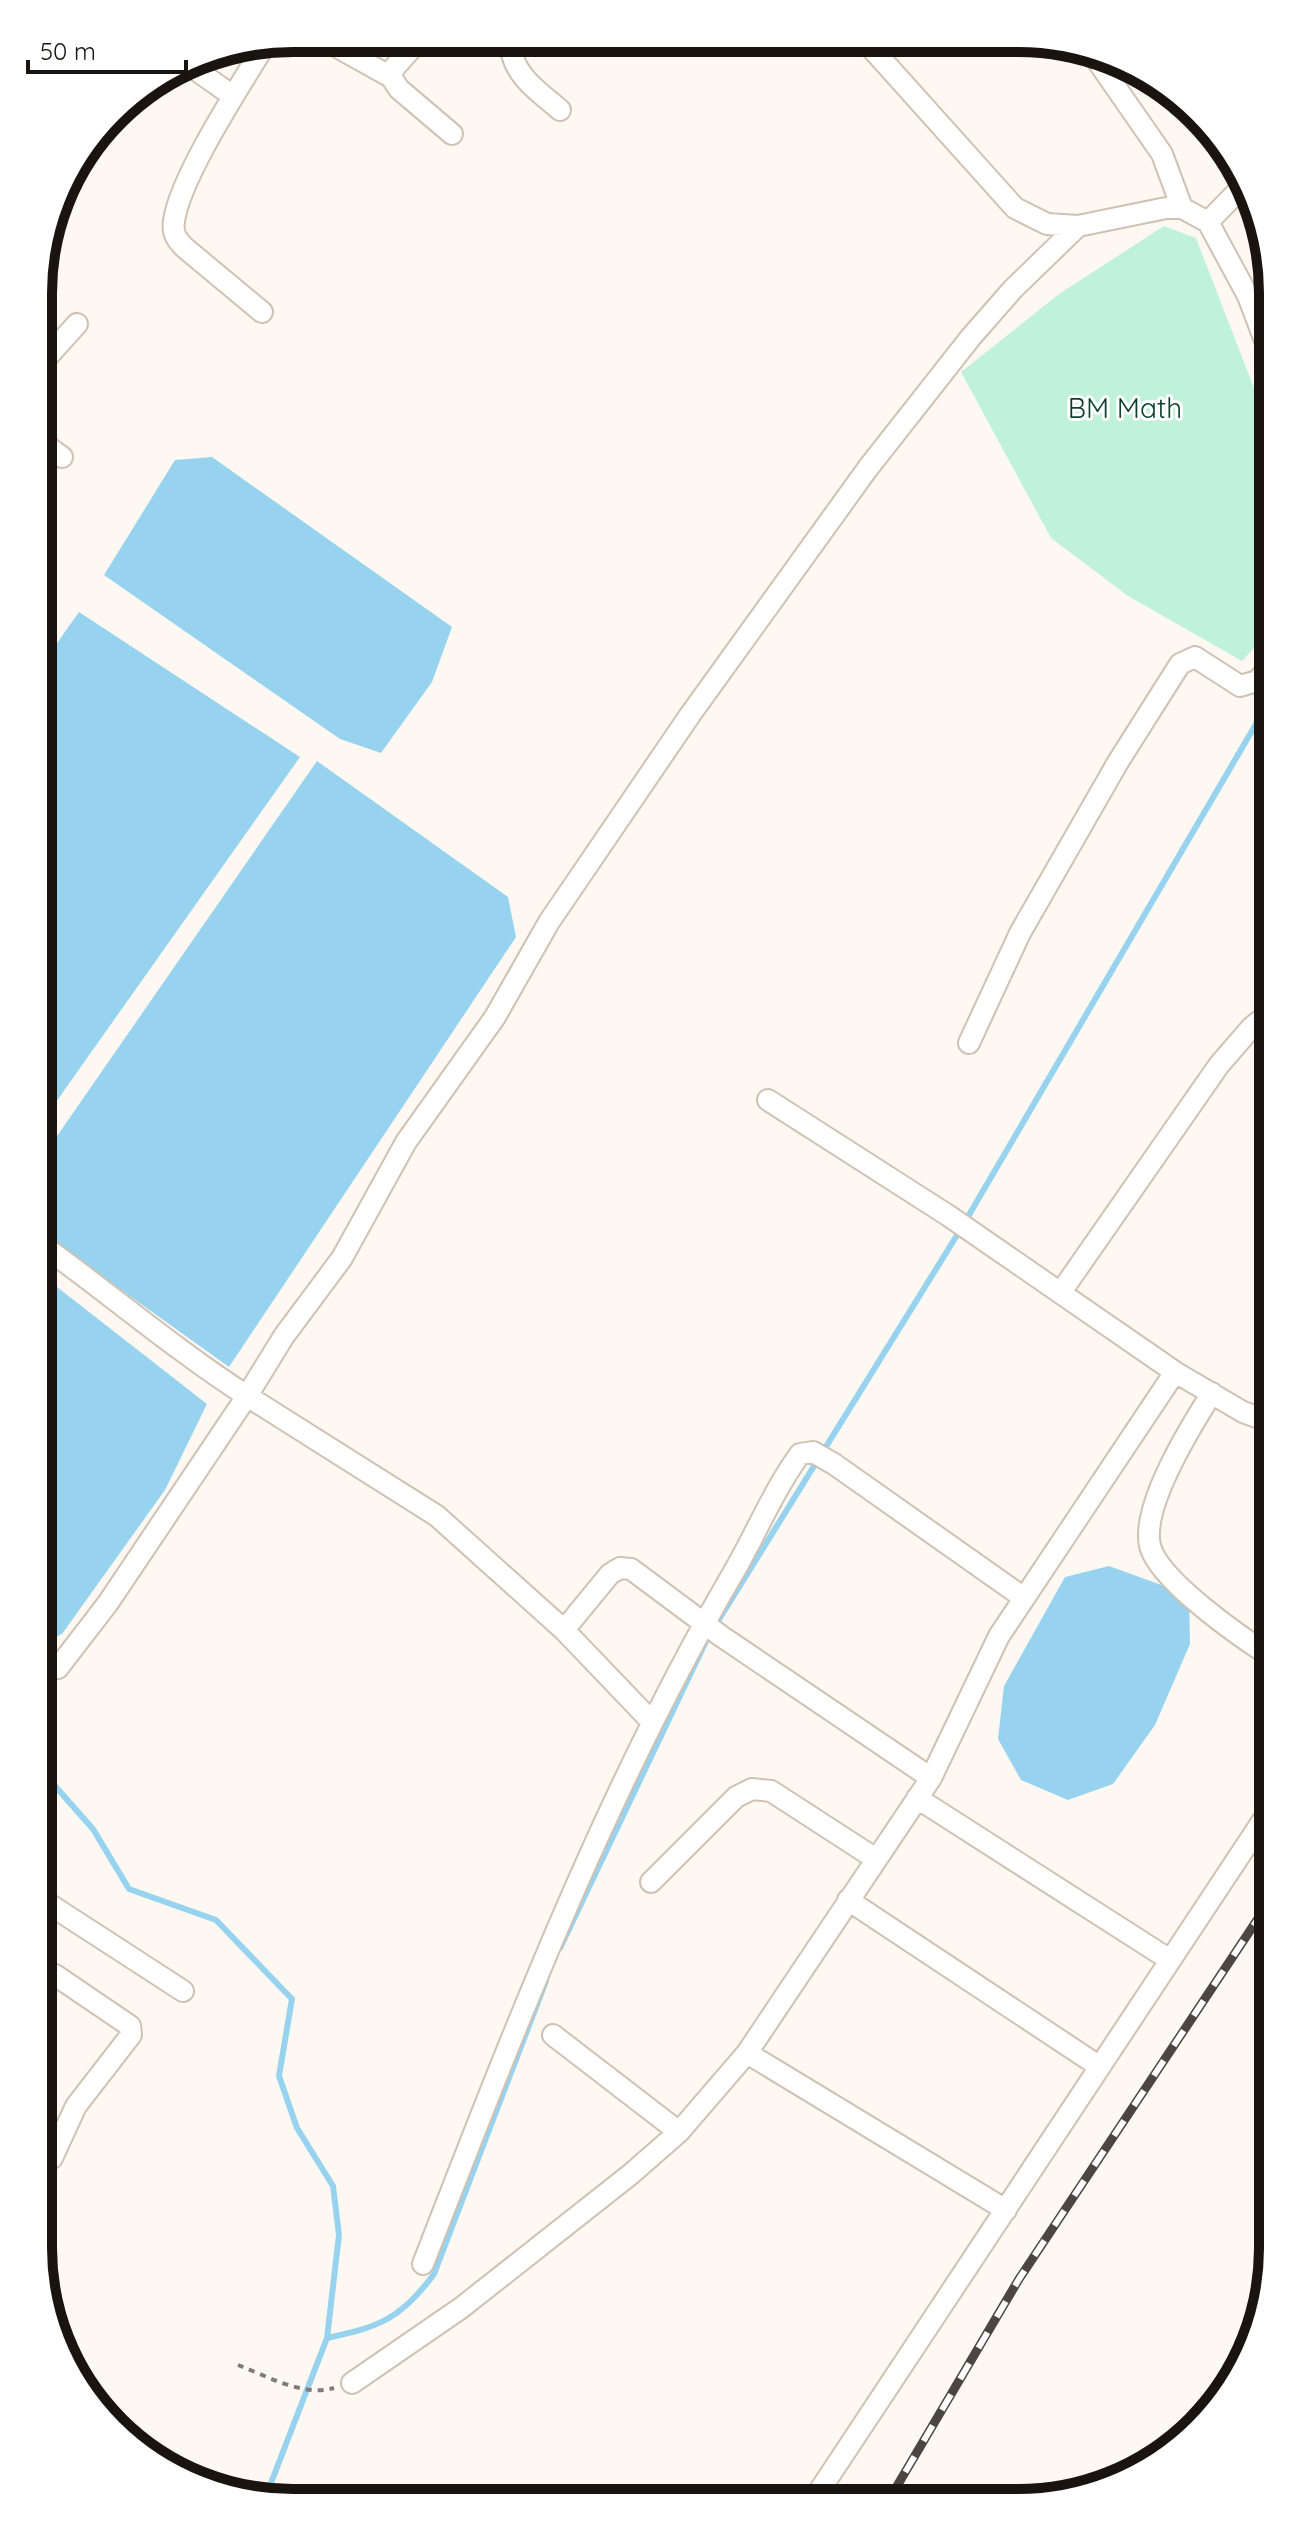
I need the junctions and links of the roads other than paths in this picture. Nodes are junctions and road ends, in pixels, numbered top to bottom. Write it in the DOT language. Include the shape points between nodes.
graph roads {
  1 [pos="875,52"];
  2 [pos="348,53"];
  3 [pos="408,53"];
  4 [pos="513,53"];
  5 [pos="258,55"];
  6 [pos="1107,70"];
  7 [pos="198,71"];
  8 [pos="391,77"];
  9 [pos="233,96"];
  10 [pos="560,110"];
  11 [pos="452,134"];
  12 [pos="1236,193"];
  13 [pos="1182,208"];
  14 [pos="1208,222"];
  15 [pos="1078,226"];
  16 [pos="262,312"];
  17 [pos="77,324"];
  18 [pos="1259,325"];
  19 [pos="52,352"];
  20 [pos="52,450"];
  21 [pos="62,457"];
  22 [pos="1259,679"];
  23 [pos="1259,1022"];
  24 [pos="969,1043"];
  25 [pos="768,1100"];
  26 [pos="52,1252"];
  27 [pos="1061,1292"];
  28 [pos="1175,1372"];
  29 [pos="1212,1393"];
  30 [pos="247,1396"];
  31 [pos="1258,1418"];
  32 [pos="1024,1598"];
  33 [pos="711,1629"];
  34 [pos="564,1630"];
  35 [pos="1258,1648"];
  36 [pos="58,1668"];
  37 [pos="652,1722"];
  38 [pos="931,1778"];
  39 [pos="917,1798"];
  40 [pos="1258,1827"];
  41 [pos="876,1859"];
  42 [pos="651,1882"];
  43 [pos="848,1900"];
  44 [pos="52,1906"];
  45 [pos="1170,1960"];
  46 [pos="55,1975"];
  47 [pos="183,1991"];
  48 [pos="553,2035"];
  49 [pos="747,2053"];
  50 [pos="1100,2067"];
  51 [pos="679,2132"];
  52 [pos="52,2158"];
  53 [pos="1006,2210"];
  54 [pos="423,2264"];
  55 [pos="352,2383"];
  56 [pos="821,2489"];
  1 -- 15 [label="street" via="1015,208 1047,224"];
  2 -- 8 [label="street"];
  3 -- 8 [label="street"];
  4 -- 10 [label="street" via="528,83"];
  5 -- 9 [label="street"];
  6 -- 13 [label="street" via="1162,154"];
  7 -- 9 [label="street"];
  8 -- 11 [label="street"];
  9 -- 16 [label="street" via="180,199 175,237"];
  12 -- 14 [label="street"];
  13 -- 14 [label="street"];
  13 -- 15 [label="street"];
  14 -- 18 [label="street"];
  15 -- 30 [label="street" via="1013,289 946,369 690,715 549,922 495,1017 406,1142 342,1258"];
  17 -- 19 [label="street"];
  20 -- 21 [label="street"];
  22 -- 24 [label="street" via="1240,686 1195,657 1180,664 1020,933"];
  23 -- 27 [label="street" via="1211,1076"];
  25 -- 27 [label="street"];
  26 -- 30 [label="street" via="180,1352"];
  27 -- 28 [label="street"];
  28 -- 29 [label="street"];
  28 -- 32 [label="street"];
  29 -- 31 [label="street"];
  29 -- 35 [label="street" via="1162,1486 1150,1545 1162,1571"];
  30 -- 34 [label="street" via="437,1516"];
  30 -- 36 [label="street"];
  32 -- 33 [label="street" via="819,1455 803,1452"];
  32 -- 38 [label="street" via="982,1668"];
  33 -- 34 [label="street" via="642,1575 620,1568"];
  33 -- 37 [label="street"];
  33 -- 38 [label="street"];
  34 -- 37 [label="street"];
  37 -- 54 [label="street" via="496,2076"];
  38 -- 39 [label="street"];
  39 -- 41 [label="street"];
  39 -- 45 [label="street"];
  40 -- 45 [label="street"];
  41 -- 42 [label="street" via="771,1791 752,1789 736,1797"];
  41 -- 43 [label="street"];
  43 -- 49 [label="street"];
  43 -- 50 [label="street"];
  44 -- 47 [label="street"];
  45 -- 50 [label="street"];
  46 -- 52 [label="street" via="130,2026 131,2035 76,2106"];
  48 -- 51 [label="street"];
  49 -- 51 [label="street"];
  49 -- 53 [label="street"];
  50 -- 53 [label="street"];
  51 -- 55 [label="street" via="461,2308"];
  53 -- 56 [label="street"];
}
